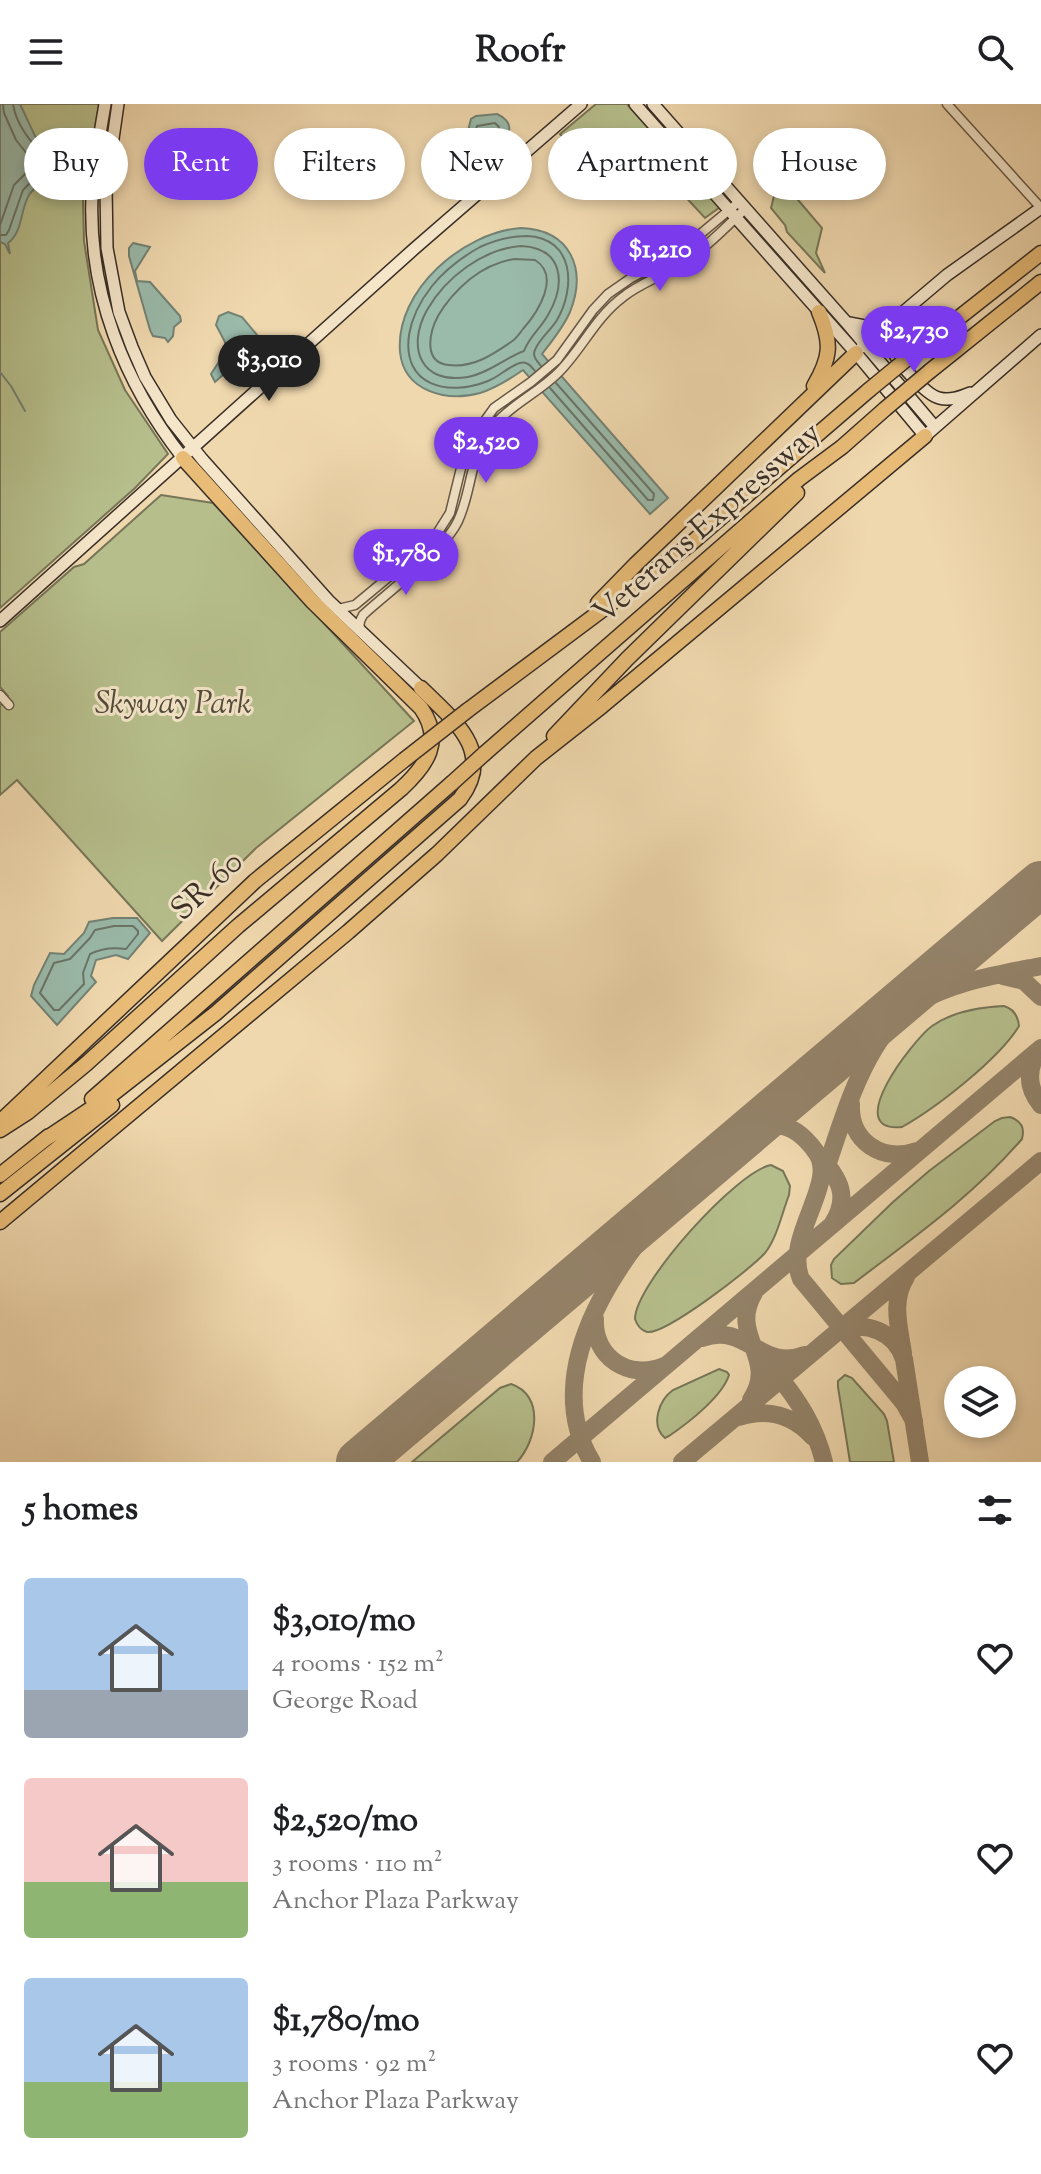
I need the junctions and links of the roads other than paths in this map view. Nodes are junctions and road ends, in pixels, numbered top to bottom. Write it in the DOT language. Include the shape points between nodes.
graph roads {
  1 [pos="105,104"];
  2 [pos="118,104"];
  3 [pos="581,104"];
  4 [pos="635,104"];
  5 [pos="653,104"];
  6 [pos="947,104"];
  7 [pos="743,205"];
  8 [pos="1041,208"];
  9 [pos="731,215"];
  10 [pos="1041,253"];
  11 [pos="1041,282"];
  12 [pos="819,312"];
  13 [pos="894,319"];
  14 [pos="846,322"];
  15 [pos="1041,335"];
  16 [pos="860,348"];
  17 [pos="530,390"];
  18 [pos="978,390"];
  19 [pos="805,400"];
  20 [pos="930,431"];
  21 [pos="842,447"];
  22 [pos="188,454"];
  23 [pos="337,609"];
  24 [pos="0,621"];
  25 [pos="580,625"];
  26 [pos="359,631"];
  27 [pos="421,688"];
  28 [pos="0,695"];
  29 [pos="9,705"];
  30 [pos="468,710"];
  31 [pos="536,758"];
  32 [pos="216,1013"];
  33 [pos="17,1107"];
  34 [pos="132,1110"];
  35 [pos="0,1112"];
  36 [pos="0,1122"];
  37 [pos="0,1130"];
  38 [pos="44,1140"];
  39 [pos="0,1175"];
  40 [pos="0,1194"];
  41 [pos="0,1206"];
  42 [pos="0,1222"];
  1 -- 22 [label="main road" via="92,193 99,284 132,380 158,424"];
  2 -- 22 [label="main road" via="105,201 113,286 145,377"];
  3 -- 22 [label="main road"];
  4 -- 9 [label="main road"];
  5 -- 7 [label="main road"];
  6 -- 8 [label="street"];
  7 -- 9 [label="street"];
  7 -- 14 [label="main road"];
  8 -- 13 [label="main road"];
  9 -- 12 [label="main road"];
  9 -- 17 [label="street" via="680,265 621,298 564,367"];
  9 -- 17 [label="street" via="608,294"];
  10 -- 25 [label="highway, Veterans Expressway, bridge" via="869,390 688,546"];
  11 -- 21 [label="highway, Veterans Expressway, bridge"];
  12 -- 16 [label="main road"];
  12 -- 19 [label="highway" via="828,354"];
  13 -- 14 [label="main road" via="870,327"];
  13 -- 16 [label="main road"];
  13 -- 18 [label="main road" via="893,352 927,392 948,399"];
  14 -- 16 [label="main road"];
  15 -- 18 [label="main road"];
  16 -- 19 [label="highway"];
  16 -- 20 [label="main road"];
  17 -- 23 [label="street" via="501,402 478,429 463,460 450,513 438,532 355,605"];
  17 -- 26 [label="street" via="482,443 453,530 363,615"];
  18 -- 20 [label="main road"];
  19 -- 25 [label="highway"];
  20 -- 31 [label="highway"];
  21 -- 31 [label="highway" via="605,681"];
  21 -- 38 [label="highway, Veterans Expressway, bridge" via="799,479"];
  22 -- 23 [label="main road"];
  22 -- 24 [label="main road"];
  22 -- 37 [label="highway" via="313,602 421,708 432,729 430,752 419,772 391,798 238,926 86,1064"];
  23 -- 26 [label="main road"];
  25 -- 30 [label="highway, Veterans Expressway"];
  26 -- 27 [label="main road"];
  27 -- 32 [label="highway" via="469,739 473,762 465,792"];
  28 -- 29 [label="street"];
  30 -- 33 [label="highway, SR-60 / SR-60, bridge" via="255,881"];
  31 -- 34 [label="highway" via="348,932"];
  32 -- 38 [label="highway"];
  32 -- 40 [label="highway"];
  33 -- 35 [label="highway"];
  33 -- 36 [label="highway, SR-60 / SR-60"];
  34 -- 41 [label="highway"];
  34 -- 42 [label="highway"];
  38 -- 39 [label="highway"];
}
